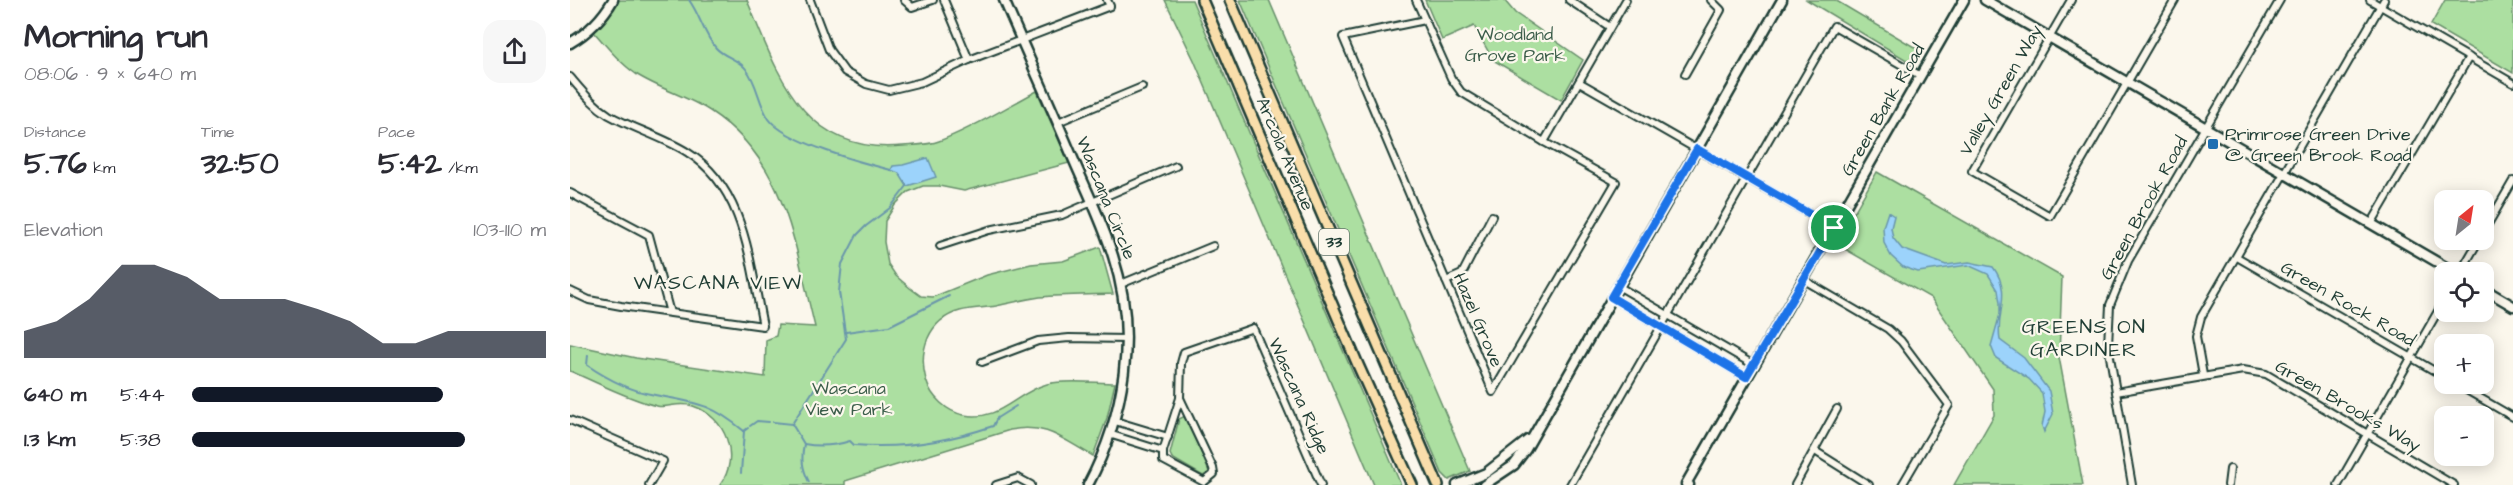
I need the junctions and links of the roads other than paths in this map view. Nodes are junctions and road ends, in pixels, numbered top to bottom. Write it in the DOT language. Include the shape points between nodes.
graph roads {
  1 [pos="613,0"];
  2 [pos="810,0"];
  3 [pos="904,0"];
  4 [pos="935,0"];
  5 [pos="1004,0"];
  6 [pos="1107,0"];
  7 [pos="1202,0"];
  8 [pos="1230,0"];
  9 [pos="1416,0"];
  10 [pos="1569,0"];
  11 [pos="1626,0"];
  12 [pos="1711,0"];
  13 [pos="1782,0"];
  14 [pos="1964,0"];
  15 [pos="1984,0"];
  16 [pos="2071,0"];
  17 [pos="2175,0"];
  18 [pos="2280,0"];
  19 [pos="2370,0"];
  20 [pos="945,1"];
  21 [pos="2382,3"];
  22 [pos="1425,20"];
  23 [pos="1610,27"];
  24 [pos="2049,37"];
  25 [pos="1022,41"];
  26 [pos="570,43"];
  27 [pos="2469,57"];
  28 [pos="969,60"];
  29 [pos="1685,74"];
  30 [pos="1921,76"];
  31 [pos="570,77"];
  32 [pos="1579,82"];
  33 [pos="2127,83"];
  34 [pos="2513,83"];
  35 [pos="1142,87"];
  36 [pos="1058,122"];
  37 [pos="2205,128"];
  38 [pos="1544,142"];
  39 [pos="1697,149"];
  40 [pos="1176,166"];
  41 [pos="2284,174"];
  42 [pos="1746,178"];
  43 [pos="2513,181"];
  44 [pos="570,193"];
  45 [pos="1092,202"];
  46 [pos="2494,214"];
  47 [pos="1492,216"];
  48 [pos="2371,224"];
  49 [pos="1834,228"];
  50 [pos="939,246"];
  51 [pos="1213,246"];
  52 [pos="2237,257"];
  53 [pos="2438,262"];
  54 [pos="1804,280"];
  55 [pos="1446,281"];
  56 [pos="1121,284"];
  57 [pos="1617,286"];
  58 [pos="570,291"];
  59 [pos="2494,295"];
  60 [pos="1611,297"];
  61 [pos="2513,306"];
  62 [pos="670,313"];
  63 [pos="1668,315"];
  64 [pos="2434,318"];
  65 [pos="1661,327"];
  66 [pos="1126,339"];
  67 [pos="2411,358"];
  68 [pos="982,362"];
  69 [pos="1754,364"];
  70 [pos="2434,371"];
  71 [pos="2203,375"];
  72 [pos="1746,377"];
  73 [pos="2116,392"];
  74 [pos="2473,394"];
  75 [pos="1180,398"];
  76 [pos="1837,409"];
  77 [pos="2513,417"];
  78 [pos="570,420"];
  79 [pos="1115,421"];
  80 [pos="1112,435"];
  81 [pos="2367,435"];
  82 [pos="1168,436"];
  83 [pos="1533,436"];
  84 [pos="1163,451"];
  85 [pos="1815,451"];
  86 [pos="2230,469"];
  87 [pos="1687,484"];
  88 [pos="649,485"];
  89 [pos="996,485"];
  90 [pos="1031,485"];
  91 [pos="1088,485"];
  92 [pos="1321,485"];
  93 [pos="1412,485"];
  94 [pos="1438,485"];
  95 [pos="1457,485"];
  96 [pos="1484,485"];
  97 [pos="1570,485"];
  98 [pos="1795,485"];
  99 [pos="1869,485"];
  100 [pos="1902,485"];
  101 [pos="2132,485"];
  102 [pos="2228,485"];
  103 [pos="2338,485"];
  104 [pos="2454,485"];
  1 -- 26 [label="street" via="597,23"];
  2 -- 28 [label="street" via="829,50 845,72 866,84 889,90 922,81"];
  3 -- 4 [label="street" via="912,7"];
  4 -- 20 [label="street"];
  5 -- 25 [label="street, Wascana Circle"];
  6 -- 25 [label="street" via="1110,6"];
  7 -- 93 [label="main road, Arcola Avenue / 33"];
  8 -- 94 [label="main road, Arcola Avenue / 33"];
  9 -- 22 [label="street"];
  10 -- 23 [label="street"];
  11 -- 23 [label="street"];
  12 -- 29 [label="street" via="1721,10"];
  13 -- 39 [label="street"];
  14 -- 30 [label="street, Green Bank Road"];
  15 -- 24 [label="street"];
  16 -- 24 [label="street, Valley Green Way"];
  17 -- 33 [label="street"];
  18 -- 37 [label="street, Green Brook Road"];
  19 -- 21 [label="street"];
  20 -- 28 [label="street"];
  21 -- 27 [label="street"];
  21 -- 41 [label="street"];
  22 -- 38 [label="street" via="1461,92"];
  22 -- 55 [label="street, Hazel Grove" via="1343,37"];
  23 -- 32 [label="street"];
  24 -- 33 [label="street"];
  24 -- 33 [label="street, Valley Green Way" via="1972,171 2050,216"];
  25 -- 28 [label="street"];
  25 -- 36 [label="street, Wascana Circle"];
  27 -- 34 [label="street"];
  27 -- 48 [label="street"];
  30 -- 42 [label="street" via="1834,26"];
  30 -- 49 [label="street, Green Bank Road"];
  31 -- 62 [label="street" via="608,114 687,152 709,169 728,192 740,221 763,326"];
  32 -- 38 [label="street"];
  32 -- 39 [label="street"];
  33 -- 37 [label="street"];
  35 -- 36 [label="street"];
  36 -- 45 [label="street, Wascana Circle"];
  37 -- 41 [label="street"];
  37 -- 73 [label="street, Green Brook Road" via="2118,282 2110,305 2108,345"];
  38 -- 55 [label="street, Hazel Grove" via="1616,182 1493,392"];
  39 -- 42 [label="street"];
  39 -- 57 [label="street"];
  40 -- 45 [label="street"];
  41 -- 48 [label="street"];
  41 -- 52 [label="street"];
  42 -- 49 [label="street"];
  42 -- 63 [label="street"];
  43 -- 46 [label="street"];
  44 -- 62 [label="street" via="649,235"];
  45 -- 50 [label="street" via="1062,215 989,230"];
  45 -- 56 [label="street, Wascana Circle"];
  47 -- 55 [label="street" via="1462,274"];
  48 -- 53 [label="street"];
  49 -- 54 [label="street, Green Bank Road"];
  51 -- 56 [label="street"];
  52 -- 67 [label="street, Green Rock Road"];
  52 -- 71 [label="street" via="2201,318 2196,336"];
  54 -- 69 [label="street, Green Bank Road"];
  54 -- 100 [label="street" via="1902,341 1949,405"];
  56 -- 66 [label="street, Wascana Circle"];
  57 -- 60 [label="street"];
  57 -- 63 [label="street"];
  58 -- 62 [label="street" via="589,300"];
  59 -- 61 [label="street"];
  60 -- 65 [label="street"];
  60 -- 83 [label="street"];
  63 -- 65 [label="street"];
  63 -- 69 [label="street"];
  64 -- 67 [label="street"];
  65 -- 72 [label="street"];
  65 -- 97 [label="street"];
  66 -- 68 [label="street" via="1038,341"];
  66 -- 79 [label="street, Wascana Circle" via="1125,370"];
  67 -- 70 [label="street, Green Rock Road"];
  67 -- 81 [label="street"];
  69 -- 72 [label="street, Green Bank Road"];
  71 -- 73 [label="street, Green Brooks Way"];
  71 -- 81 [label="street, Green Brooks Way" via="2242,370 2266,374"];
  72 -- 87 [label="street, Green Bank Road"];
  73 -- 101 [label="street, Green Brook Road"];
  74 -- 77 [label="street"];
  75 -- 82 [label="street, Wascana Ridge"];
  75 -- 84 [label="street, Wascana Ridge" via="1214,474 1204,482 1197,480 1164,460"];
  75 -- 92 [label="street, Wascana Ridge" via="1184,352 1253,328"];
  76 -- 85 [label="street"];
  78 -- 88 [label="street" via="663,461"];
  79 -- 80 [label="street, Wascana Circle"];
  79 -- 82 [label="street"];
  80 -- 84 [label="street, Wascana Ridge"];
  80 -- 91 [label="street, Wascana Circle"];
  81 -- 103 [label="street"];
  81 -- 104 [label="street, Green Brooks Way"];
  82 -- 84 [label="street, Wascana Ridge"];
  83 -- 95 [label="street" via="1486,473"];
  83 -- 96 [label="street" via="1514,465"];
  85 -- 98 [label="street"];
  85 -- 99 [label="street"];
  86 -- 102 [label="street"];
  89 -- 90 [label="street" via="1018,478"];
}
